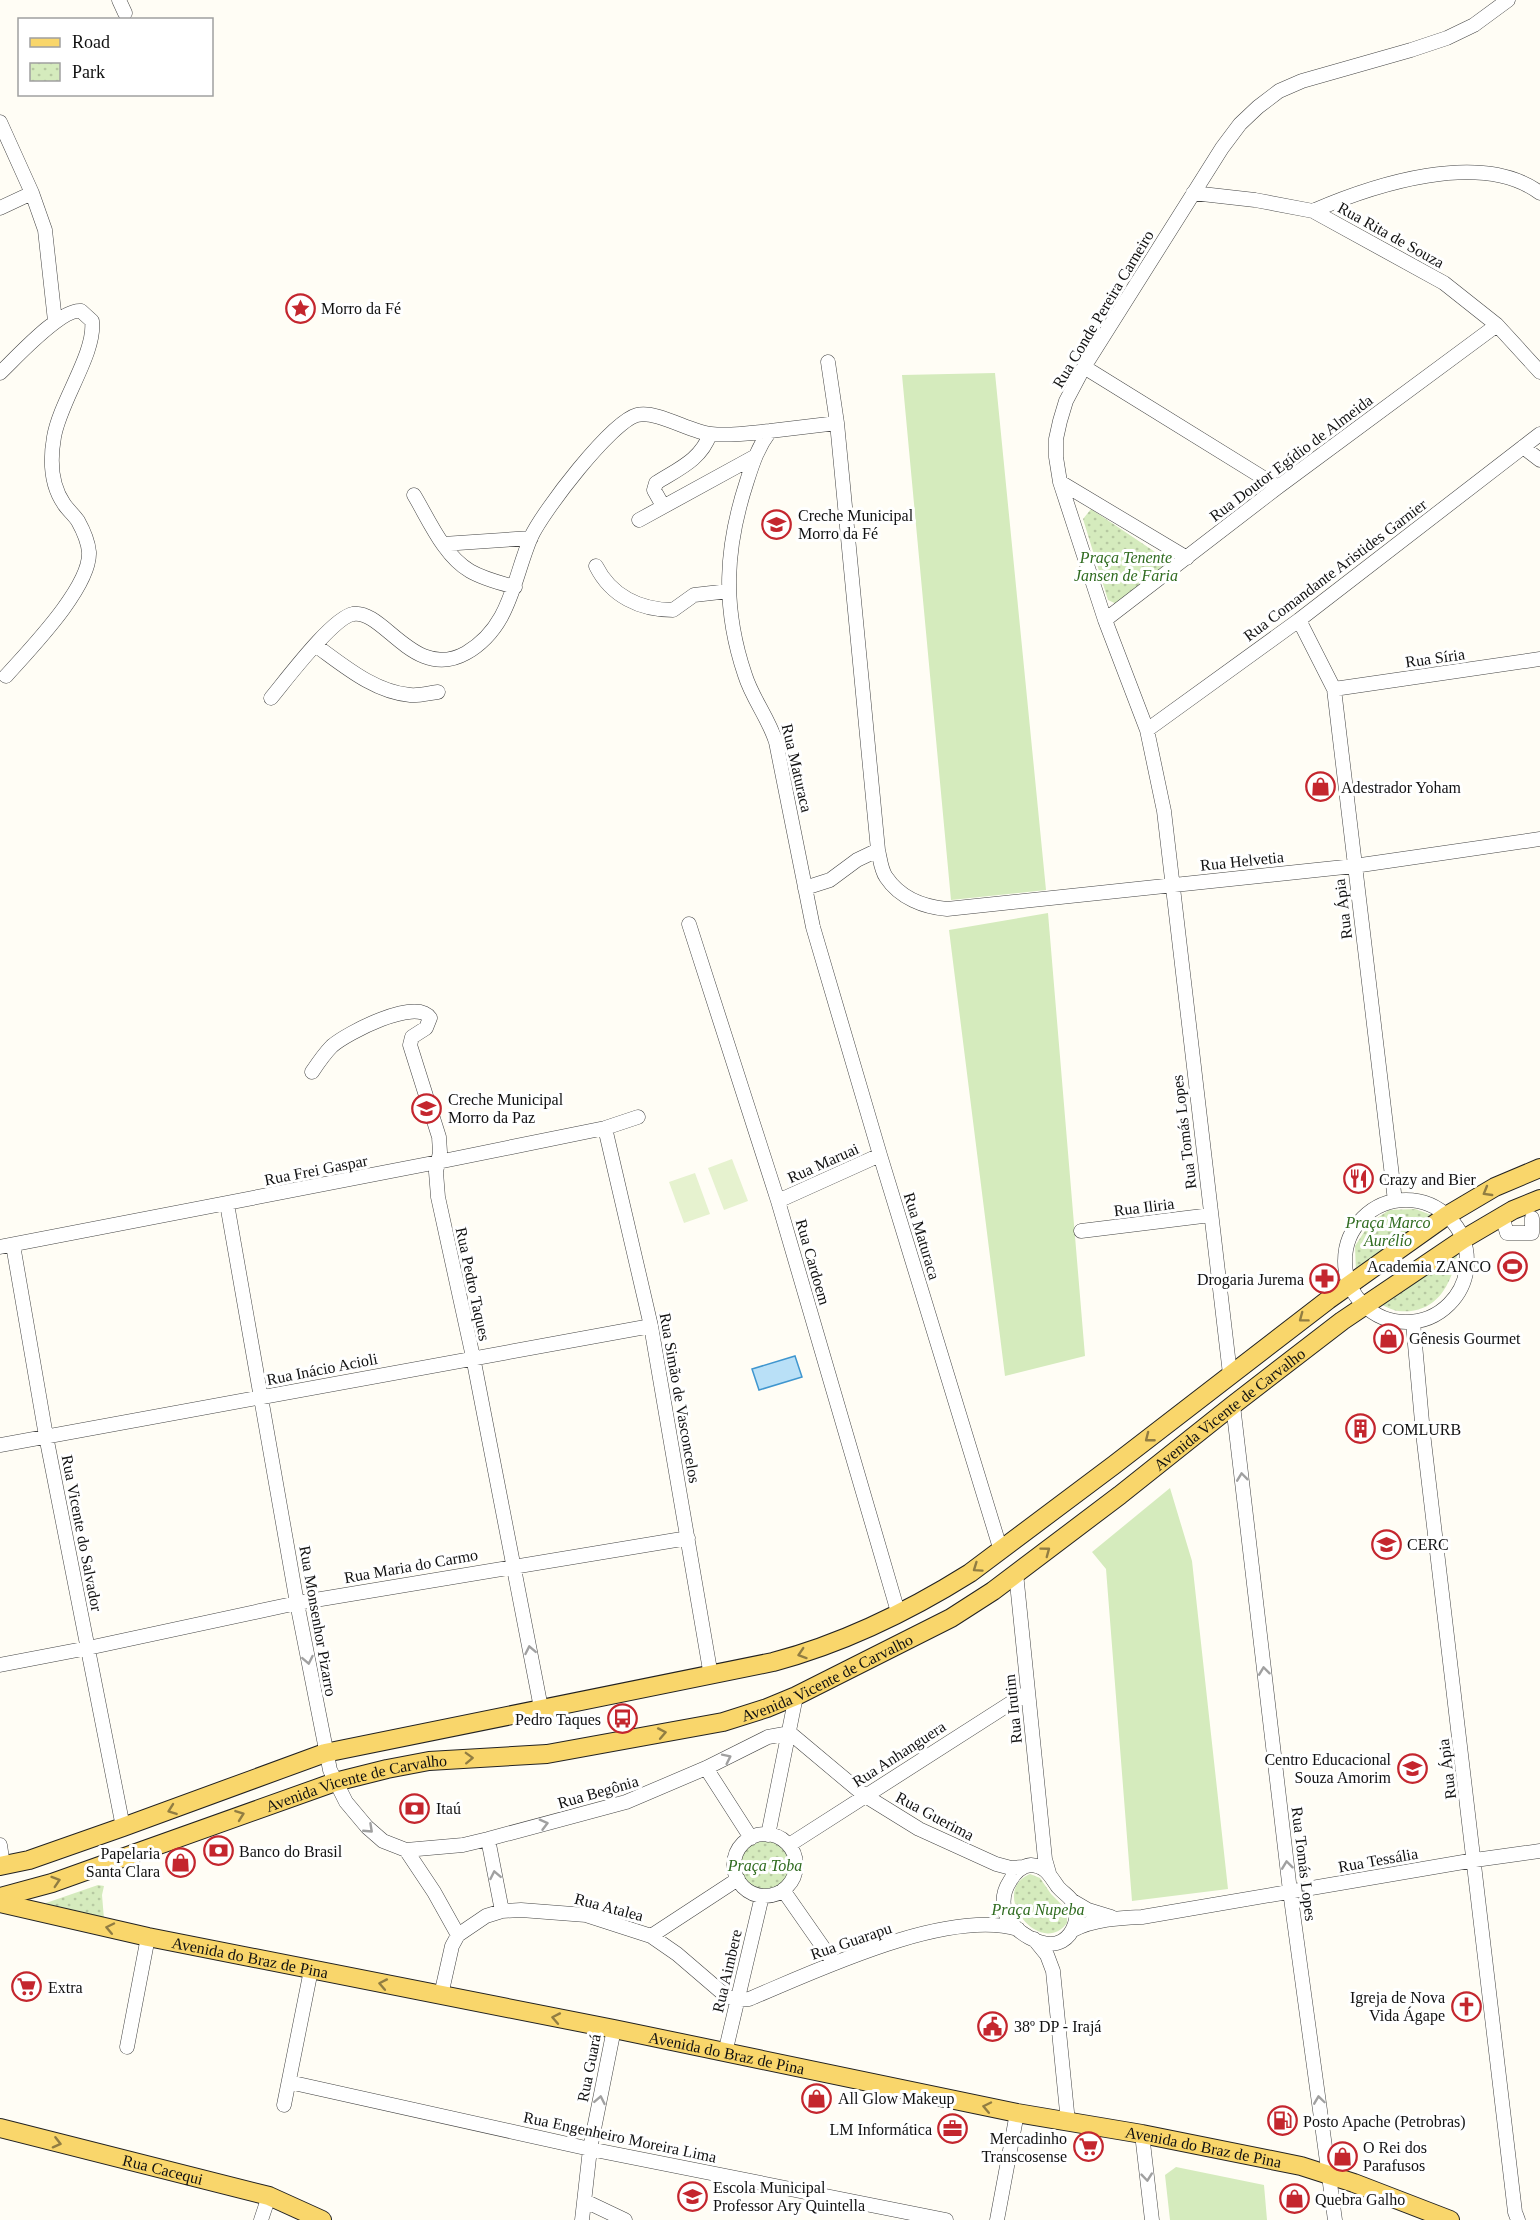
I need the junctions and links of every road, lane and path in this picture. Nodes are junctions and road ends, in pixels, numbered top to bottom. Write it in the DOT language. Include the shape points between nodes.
graph roads {
  1 [pos="1508,0"];
  2 [pos="0,122"];
  3 [pos="32,193"];
  4 [pos="1193,193"];
  5 [pos="1540,193"];
  6 [pos="0,208"];
  7 [pos="1312,211"];
  8 [pos="55,321"];
  9 [pos="1497,325"];
  10 [pos="828,362"];
  11 [pos="1084,367"];
  12 [pos="1540,372"];
  13 [pos="0,373"];
  14 [pos="837,423"];
  15 [pos="770,431"];
  16 [pos="710,434"];
  17 [pos="1540,434"];
  18 [pos="1523,447"];
  19 [pos="754,457"];
  20 [pos="1540,460"];
  21 [pos="1060,482"];
  22 [pos="1278,487"];
  23 [pos="414,495"];
  24 [pos="663,506"];
  25 [pos="639,520"];
  26 [pos="531,538"];
  27 [pos="443,544"];
  28 [pos="1187,558"];
  29 [pos="596,566"];
  30 [pos="515,587"];
  31 [pos="729,591"];
  32 [pos="1105,620"];
  33 [pos="1299,620"];
  34 [pos="315,645"];
  35 [pos="1540,659"];
  36 [pos="6,676"];
  37 [pos="1334,689"];
  38 [pos="438,692"];
  39 [pos="271,698"];
  40 [pos="1147,730"];
  41 [pos="1540,839"];
  42 [pos="878,850"];
  43 [pos="1354,866"];
  44 [pos="1172,885"];
  45 [pos="805,888"];
  46 [pos="689,924"];
  47 [pos="312,1072"];
  48 [pos="638,1117"];
  49 [pos="605,1128"];
  50 [pos="880,1155"];
  51 [pos="438,1162"];
  52 [pos="1540,1168"];
  53 [pos="1540,1199"];
  54 [pos="778,1201"];
  55 [pos="1395,1201"];
  56 [pos="227,1204"];
  57 [pos="1211,1215"];
  58 [pos="1446,1216"];
  59 [pos="1502,1216"];
  60 [pos="1532,1218"];
  61 [pos="1082,1231"];
  62 [pos="1462,1240"];
  63 [pos="7,1246"];
  64 [pos="1351,1284"];
  65 [pos="1366,1305"];
  66 [pos="1413,1322"];
  67 [pos="651,1326"];
  68 [pos="473,1358"];
  69 [pos="1230,1374"];
  70 [pos="261,1398"];
  71 [pos="1233,1405"];
  72 [pos="46,1436"];
  73 [pos="0,1445"];
  74 [pos="688,1538"];
  75 [pos="1001,1551"];
  76 [pos="515,1565"];
  77 [pos="1016,1573"];
  78 [pos="297,1603"];
  79 [pos="898,1612"];
  80 [pos="88,1648"];
  81 [pos="0,1665"];
  82 [pos="711,1676"];
  83 [pos="1028,1692"];
  84 [pos="796,1696"];
  85 [pos="541,1708"];
  86 [pos="790,1733"];
  87 [pos="326,1753"];
  88 [pos="706,1768"];
  89 [pos="335,1782"];
  90 [pos="864,1795"];
  91 [pos="123,1827"];
  92 [pos="768,1835"];
  93 [pos="751,1838"];
  94 [pos="488,1839"];
  95 [pos="1043,1842"];
  96 [pos="0,1845"];
  97 [pos="789,1845"];
  98 [pos="406,1850"];
  99 [pos="1540,1851"];
  100 [pos="982,1859"];
  101 [pos="1475,1860"];
  102 [pos="2,1865"];
  103 [pos="1026,1866"];
  104 [pos="1049,1873"];
  105 [pos="738,1879"];
  106 [pos="783,1890"];
  107 [pos="1290,1891"];
  108 [pos="1005,1895"];
  109 [pos="762,1896"];
  110 [pos="0,1897"];
  111 [pos="1071,1899"];
  112 [pos="0,1903"];
  113 [pos="502,1911"];
  114 [pos="1116,1918"];
  115 [pos="979,1924"];
  116 [pos="1018,1929"];
  117 [pos="458,1935"];
  118 [pos="1068,1935"];
  119 [pos="651,1936"];
  120 [pos="148,1937"];
  121 [pos="1034,1939"];
  122 [pos="834,1963"];
  123 [pos="311,1970"];
  124 [pos="1053,1971"];
  125 [pos="441,1995"];
  126 [pos="737,2000"];
  127 [pos="614,2029"];
  128 [pos="127,2047"];
  129 [pos="724,2054"];
  130 [pos="289,2082"];
  131 [pos="285,2105"];
  132 [pos="1017,2113"];
  133 [pos="1068,2122"];
  134 [pos="0,2128"];
  135 [pos="1142,2134"];
  136 [pos="590,2149"];
  137 [pos="1330,2174"];
  138 [pos="269,2196"];
  139 [pos="585,2201"];
  140 [pos="1516,2217"];
  141 [pos="261,2220"];
  142 [pos="322,2220"];
  143 [pos="582,2220"];
  144 [pos="625,2220"];
  145 [pos="946,2220"];
  146 [pos="997,2220"];
  147 [pos="1152,2220"];
  148 [pos="1335,2220"];
  149 [pos="1450,2220"];
  1 -- 4 [label="street, Rua Conde Pereira Carneiro" via="1474,25 1447,38 1279,91 1240,124"];
  2 -- 3 [label="street"];
  3 -- 6 [label="street"];
  3 -- 8 [label="street" via="45,230"];
  4 -- 7 [label="street, Rua Rita de Souza"];
  4 -- 11 [label="street, Rua Conde Pereira Carneiro"];
  5 -- 7 [label="street" via="1490,172 1463,171 1361,192"];
  7 -- 9 [label="street, Rua Rita de Souza" via="1444,283"];
  8 -- 13 [label="street"];
  8 -- 36 [label="street" via="75,310 92,321 92,340 60,410 52,463 52,482 86,538 88,564 66,605"];
  9 -- 12 [label="street, Rua Rita de Souza"];
  9 -- 22 [label="street, Rua Doutor Egídio de Almeida"];
  10 -- 14 [label="street"];
  11 -- 21 [label="street, Rua Conde Pereira Carneiro" via="1059,421 1056,457"];
  11 -- 22 [label="street"];
  14 -- 15 [label="street"];
  14 -- 42 [label="street"];
  15 -- 16 [label="street"];
  15 -- 19 [label="street, Rua Maturaca"];
  16 -- 24 [label="street" via="694,460 656,483 654,490"];
  16 -- 26 [label="street" via="646,414 628,419 597,448 548,509"];
  17 -- 18 [label="street, Rua Comandante Aristides Garnier"];
  18 -- 20 [label="street"];
  18 -- 33 [label="street, Rua Comandante Aristides Garnier"];
  19 -- 24 [label="street"];
  19 -- 31 [label="street, Rua Maturaca" via="732,536"];
  21 -- 28 [label="street"];
  21 -- 32 [label="street, Rua Conde Pereira Carneiro"];
  22 -- 28 [label="street, Rua Doutor Egídio de Almeida"];
  23 -- 27 [label="street"];
  24 -- 25 [label="street"];
  26 -- 27 [label="street"];
  26 -- 30 [label="street"];
  27 -- 30 [label="street" via="469,570"];
  28 -- 32 [label="street, Rua Doutor Egídio de Almeida"];
  29 -- 31 [label="street" via="614,591 642,606 673,610 694,595"];
  30 -- 34 [label="street" via="504,613 487,635 466,653 449,659 429,658 412,651 380,625 353,614 340,620"];
  31 -- 45 [label="street, Rua Maturaca" via="745,678 776,742"];
  32 -- 40 [label="street, Rua Conde Pereira Carneiro"];
  33 -- 37 [label="street, Rua Ápia"];
  33 -- 40 [label="street, Rua Comandante Aristides Garnier"];
  34 -- 38 [label="street" via="374,684 394,692"];
  34 -- 39 [label="street"];
  35 -- 37 [label="street, Rua Síria"];
  37 -- 43 [label="street, Rua Ápia"];
  40 -- 44 [label="street, Rua Conde Pereira Carneiro" via="1164,811"];
  41 -- 43 [label="street, Rua Helvetia"];
  42 -- 44 [label="street, Rua Helvetia" via="885,876 911,899 930,907 947,909"];
  42 -- 45 [label="street" via="830,880"];
  43 -- 44 [label="street, Rua Helvetia"];
  43 -- 55 [label="street, Rua Ápia"];
  44 -- 57 [label="street, Rua Tomás Lopes"];
  45 -- 50 [label="street, Rua Maturaca"];
  46 -- 54 [label="street, Rua Cardoem"];
  47 -- 51 [label="street, Rua Pedro Taques" via="333,1046 355,1032 408,1011 427,1013 429,1025 412,1036 410,1045 439,1137"];
  48 -- 49 [label="street, Rua Frei Gaspar"];
  49 -- 51 [label="street, Rua Frei Gaspar"];
  49 -- 67 [label="street, Rua Simão de Vasconcelos"];
  50 -- 54 [label="street, Rua Maruai"];
  50 -- 75 [label="street, Rua Maturaca"];
  51 -- 56 [label="street, Rua Frei Gaspar"];
  51 -- 68 [label="street, Rua Pedro Taques" via="438,1197"];
  52 -- 58 [label="main road, Avenida Vicente de Carvalho, one-way" via="1514,1177"];
  53 -- 59 [label="main road, Avenida Vicente de Carvalho"];
  54 -- 79 [label="street, Rua Cardoem"];
  55 -- 58 [label="street" via="1413,1200"];
  55 -- 64 [label="street" via="1374,1209 1356,1225 1346,1254"];
  56 -- 63 [label="street, Rua Frei Gaspar"];
  56 -- 70 [label="street, Rua Monsenhor Pizarro"];
  57 -- 61 [label="street, Rua Iliria"];
  57 -- 69 [label="street, Rua Tomás Lopes"];
  58 -- 62 [label="street"];
  58 -- 64 [label="main road, Avenida Vicente de Carvalho"];
  59 -- 60 [label="street" via="1507,1233 1532,1233"];
  59 -- 62 [label="main road, Avenida Vicente de Carvalho"];
  62 -- 65 [label="main road, Avenida Vicente de Carvalho"];
  62 -- 66 [label="street" via="1467,1255 1463,1287 1443,1311"];
  63 -- 72 [label="street, Rua Vicente do Salvador"];
  64 -- 65 [label="street"];
  64 -- 69 [label="main road, Avenida Vicente de Carvalho, one-way"];
  65 -- 66 [label="street" via="1396,1321"];
  65 -- 71 [label="main road, Avenida Vicente de Carvalho"];
  66 -- 101 [label="street, Rua Ápia"];
  67 -- 68 [label="street, Rua Inácio Acioli"];
  67 -- 74 [label="street, Rua Simão de Vasconcelos"];
  68 -- 70 [label="street, Rua Inácio Acioli"];
  68 -- 76 [label="street, Rua Pedro Taques"];
  69 -- 75 [label="main road, Avenida Vicente de Carvalho, one-way"];
  70 -- 72 [label="street, Rua Inácio Acioli"];
  70 -- 78 [label="street, Rua Monsenhor Pizarro"];
  77 -- 71 [label="main road, Avenida Vicente de Carvalho, one-way"];
  107 -- 71 [label="street, Rua Tomás Lopes, one-way"];
  72 -- 73 [label="street, Rua Inácio Acioli"];
  72 -- 80 [label="street, Rua Vicente do Salvador"];
  74 -- 76 [label="street, Rua Maria do Carmo"];
  74 -- 82 [label="street, Rua Simão de Vasconcelos"];
  75 -- 79 [label="main road, Avenida Vicente de Carvalho, one-way" via="952,1584"];
  76 -- 78 [label="street, Rua Maria do Carmo"];
  85 -- 76 [label="street, Rua Pedro Taques, one-way"];
  77 -- 83 [label="street, Rua Irutim"];
  77 -- 84 [label="main road, Avenida Vicente de Carvalho" via="951,1618"];
  78 -- 80 [label="street, Rua Maria do Carmo"];
  78 -- 87 [label="street, Rua Monsenhor Pizarro, one-way"];
  79 -- 82 [label="main road, Avenida Vicente de Carvalho, one-way" via="804,1654"];
  80 -- 81 [label="street, Rua Maria do Carmo"];
  80 -- 91 [label="street, Rua Vicente do Salvador"];
  82 -- 85 [label="main road, Avenida Vicente de Carvalho"];
  83 -- 90 [label="street, Rua Anhanguera"];
  83 -- 95 [label="street, Rua Irutim"];
  84 -- 86 [label="street"];
  89 -- 84 [label="main road, Avenida Vicente de Carvalho, one-way" via="429,1761 547,1754 679,1730 745,1716"];
  85 -- 87 [label="main road, Avenida Vicente de Carvalho"];
  88 -- 86 [label="street, Rua Begônia, one-way" via="768,1737"];
  86 -- 90 [label="street, Rua Guerima"];
  86 -- 92 [label="street"];
  87 -- 89 [label="street, Rua Monsenhor Pizarro"];
  87 -- 91 [label="main road, Avenida Vicente de Carvalho, one-way"];
  88 -- 93 [label="street"];
  94 -- 88 [label="street, Rua Begônia, one-way" via="626,1802"];
  89 -- 98 [label="street, Rua Monsenhor Pizarro, one-way" via="367,1827 382,1841"];
  110 -- 89 [label="main road, Avenida Vicente de Carvalho, one-way" via="52,1883"];
  90 -- 97 [label="street, Rua Anhanguera"];
  90 -- 100 [label="street, Rua Guerima" via="919,1829"];
  91 -- 102 [label="main road, Avenida Vicente de Carvalho" via="29,1860"];
  92 -- 93 [label="street"];
  92 -- 97 [label="street"];
  93 -- 105 [label="street" via="736,1856"];
  94 -- 98 [label="street, Rua Begônia"];
  113 -- 94 [label="street, one-way"];
  95 -- 103 [label="street" via="1038,1857"];
  95 -- 104 [label="street, Rua Irutim"];
  96 -- 102 [label="street"];
  97 -- 106 [label="street" via="796,1869"];
  98 -- 117 [label="street"];
  99 -- 101 [label="street, Rua Tessália"];
  100 -- 103 [label="street, Rua Guerima" via="1007,1867"];
  100 -- 108 [label="street, Rua Guerima" via="998,1872"];
  101 -- 107 [label="street, Rua Tessália"];
  101 -- 140 [label="street, Rua Ápia"];
  103 -- 104 [label="street" via="1040,1866"];
  103 -- 108 [label="street" via="1014,1874"];
  104 -- 111 [label="street"];
  105 -- 109 [label="street" via="745,1888"];
  105 -- 119 [label="street"];
  106 -- 109 [label="street"];
  106 -- 122 [label="street"];
  107 -- 114 [label="street, Rua Tessália"];
  137 -- 107 [label="street, Rua Tomás Lopes, one-way"];
  108 -- 115 [label="street" via="995,1914"];
  108 -- 116 [label="street" via="1008,1919"];
  109 -- 126 [label="street, Rua Aimbere"];
  111 -- 114 [label="street, Rua Tessália" via="1092,1912"];
  111 -- 118 [label="street" via="1076,1914"];
  120 -- 112 [label="main road, Avenida do Braz de Pina, one-way"];
  113 -- 117 [label="street, Rua Atalea" via="486,1916"];
  113 -- 119 [label="street, Rua Atalea" via="586,1915"];
  114 -- 118 [label="street, Rua Tessália" via="1090,1923"];
  115 -- 116 [label="street, Rua Guarapu"];
  115 -- 122 [label="street, Rua Guarapu" via="917,1936"];
  116 -- 121 [label="street"];
  117 -- 125 [label="street"];
  118 -- 121 [label="street" via="1048,1944"];
  118 -- 124 [label="street"];
  119 -- 126 [label="street, Rua Atalea" via="726,1996"];
  120 -- 123 [label="main road, Avenida do Braz de Pina"];
  120 -- 128 [label="street"];
  121 -- 124 [label="street" via="1047,1955"];
  122 -- 126 [label="street, Rua Guarapu" via="749,1999"];
  125 -- 123 [label="main road, Avenida do Braz de Pina, one-way"];
  123 -- 130 [label="street"];
  124 -- 133 [label="street"];
  127 -- 125 [label="main road, Avenida do Braz de Pina, one-way"];
  126 -- 129 [label="street, Rua Aimbere"];
  127 -- 129 [label="main road, Avenida do Braz de Pina"];
  136 -- 127 [label="street, Rua Guará, one-way"];
  132 -- 129 [label="main road, Avenida do Braz de Pina, one-way"];
  130 -- 131 [label="street"];
  130 -- 136 [label="street, Rua Engenheiro Moreira Lima"];
  132 -- 133 [label="main road, Avenida do Braz de Pina"];
  132 -- 146 [label="street"];
  133 -- 135 [label="main road, Avenida do Braz de Pina"];
  134 -- 138 [label="main road, Rua Cacequi, one-way"];
  135 -- 137 [label="main road, Avenida do Braz de Pina"];
  135 -- 147 [label="street, one-way"];
  136 -- 139 [label="street, Rua Guará"];
  136 -- 145 [label="street, Rua Engenheiro Moreira Lima"];
  137 -- 148 [label="street, Rua Tomás Lopes"];
  137 -- 149 [label="main road, Avenida do Braz de Pina"];
  138 -- 141 [label="street"];
  138 -- 142 [label="main road, Rua Cacequi"];
  139 -- 143 [label="street, Rua Guará"];
  139 -- 144 [label="street"];
}
